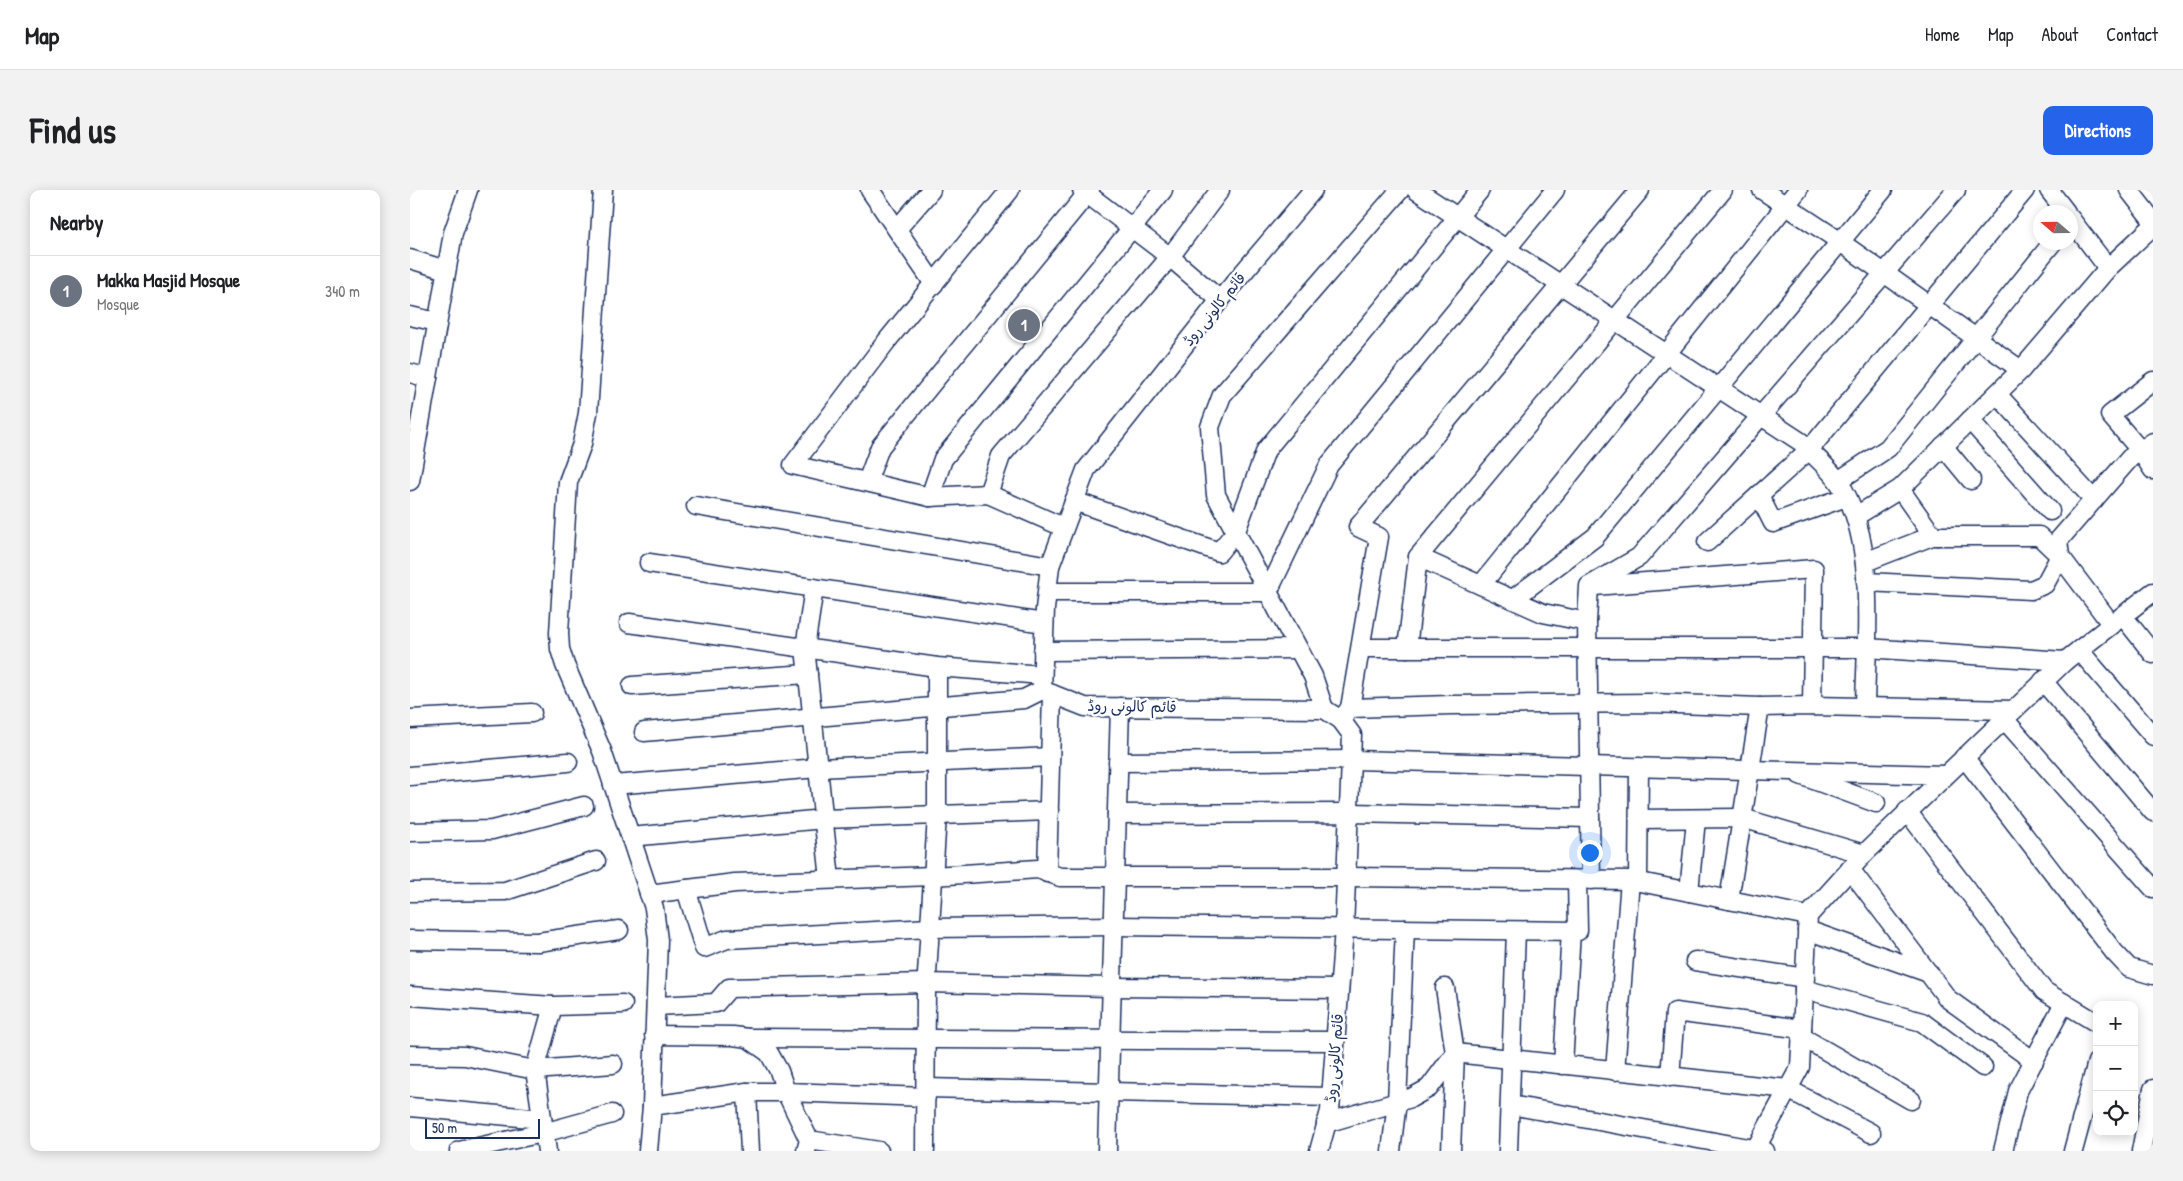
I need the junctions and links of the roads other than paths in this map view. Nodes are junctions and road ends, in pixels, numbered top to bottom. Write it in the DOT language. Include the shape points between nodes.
graph roads {
  1 [pos="468,190"];
  2 [pos="603,190"];
  3 [pos="870,190"];
  4 [pos="931,190"];
  5 [pos="1010,190"];
  6 [pos="1164,190"];
  7 [pos="1220,190"];
  8 [pos="1312,190"];
  9 [pos="1400,190"];
  10 [pos="1416,190"];
  11 [pos="1480,190"];
  12 [pos="1555,190"];
  13 [pos="1640,190"];
  14 [pos="1723,190"];
  15 [pos="1762,190"];
  16 [pos="1798,190"];
  17 [pos="1883,190"];
  18 [pos="1956,190"];
  19 [pos="2026,190"];
  20 [pos="2049,190"];
  21 [pos="2129,190"];
  22 [pos="1087,191"];
  23 [pos="2060,205"];
  24 [pos="1786,206"];
  25 [pos="1457,217"];
  26 [pos="2153,221"];
  27 [pos="2153,226"];
  28 [pos="897,229"];
  29 [pos="1132,229"];
  30 [pos="2078,229"];
  31 [pos="1840,242"];
  32 [pos="1506,249"];
  33 [pos="2047,250"];
  34 [pos="1170,257"];
  35 [pos="410,259"];
  36 [pos="2108,268"];
  37 [pos="446,270"];
  38 [pos="1884,273"];
  39 [pos="934,284"];
  40 [pos="1561,285"];
  41 [pos="1220,300"];
  42 [pos="1929,305"];
  43 [pos="410,316"];
  44 [pos="1615,320"];
  45 [pos="437,322"];
  46 [pos="1976,338"];
  47 [pos="1667,354"];
  48 [pos="2021,370"];
  49 [pos="410,373"];
  50 [pos="428,378"];
  51 [pos="2153,381"];
  52 [pos="1719,388"];
  53 [pos="1997,394"];
  54 [pos="1761,416"];
  55 [pos="1970,420"];
  56 [pos="414,431"];
  57 [pos="1943,446"];
  58 [pos="2146,446"];
  59 [pos="1809,450"];
  60 [pos="2153,470"];
  61 [pos="1971,480"];
  62 [pos="410,481"];
  63 [pos="1838,481"];
  64 [pos="866,482"];
  65 [pos="1900,489"];
  66 [pos="988,494"];
  67 [pos="1759,495"];
  68 [pos="930,497"];
  69 [pos="1846,497"];
  70 [pos="2094,500"];
  71 [pos="1074,501"];
  72 [pos="696,506"];
  73 [pos="2050,511"];
  74 [pos="1856,516"];
  75 [pos="1064,527"];
  76 [pos="1236,531"];
  77 [pos="1937,536"];
  78 [pos="1707,542"];
  79 [pos="2060,556"];
  80 [pos="1418,557"];
  81 [pos="1865,562"];
  82 [pos="649,563"];
  83 [pos="1050,566"];
  84 [pos="1866,582"];
  85 [pos="1481,585"];
  86 [pos="1589,586"];
  87 [pos="814,588"];
  88 [pos="1048,592"];
  89 [pos="1268,592"];
  90 [pos="2153,592"];
  91 [pos="1513,599"];
  92 [pos="2117,620"];
  93 [pos="1587,622"];
  94 [pos="628,623"];
  95 [pos="1044,623"];
  96 [pos="806,648"];
  97 [pos="1298,648"];
  98 [pos="1360,648"];
  99 [pos="1407,648"];
  100 [pos="1588,648"];
  101 [pos="1814,648"];
  102 [pos="1866,648"];
  103 [pos="2079,650"];
  104 [pos="1043,651"];
  105 [pos="2153,654"];
  106 [pos="2065,661"];
  107 [pos="937,667"];
  108 [pos="808,674"];
  109 [pos="2044,681"];
  110 [pos="632,686"];
  111 [pos="1046,686"];
  112 [pos="1590,703"];
  113 [pos="1812,706"];
  114 [pos="1865,706"];
  115 [pos="937,707"];
  116 [pos="1120,707"];
  117 [pos="1760,707"];
  118 [pos="1324,709"];
  119 [pos="532,713"];
  120 [pos="1346,714"];
  121 [pos="2009,714"];
  122 [pos="813,717"];
  123 [pos="410,719"];
  124 [pos="644,732"];
  125 [pos="2153,736"];
  126 [pos="1050,758"];
  127 [pos="1964,758"];
  128 [pos="1352,760"];
  129 [pos="568,762"];
  130 [pos="937,762"];
  131 [pos="1118,762"];
  132 [pos="1590,766"];
  133 [pos="1639,767"];
  134 [pos="818,768"];
  135 [pos="1750,769"];
  136 [pos="1788,771"];
  137 [pos="1945,775"];
  138 [pos="410,776"];
  139 [pos="613,785"];
  140 [pos="1876,804"];
  141 [pos="584,806"];
  142 [pos="1049,811"];
  143 [pos="1907,811"];
  144 [pos="2153,812"];
  145 [pos="1350,813"];
  146 [pos="1117,814"];
  147 [pos="937,815"];
  148 [pos="1590,818"];
  149 [pos="1742,818"];
  150 [pos="824,819"];
  151 [pos="1639,819"];
  152 [pos="1696,819"];
  153 [pos="410,832"];
  154 [pos="630,837"];
  155 [pos="1864,854"];
  156 [pos="596,861"];
  157 [pos="1850,869"];
  158 [pos="1047,873"];
  159 [pos="933,876"];
  160 [pos="1115,877"];
  161 [pos="1347,877"];
  162 [pos="830,879"];
  163 [pos="1584,880"];
  164 [pos="1634,881"];
  165 [pos="2153,888"];
  166 [pos="686,889"];
  167 [pos="410,892"];
  168 [pos="1689,892"];
  169 [pos="649,894"];
  170 [pos="1728,900"];
  171 [pos="1808,923"];
  172 [pos="1113,926"];
  173 [pos="930,928"];
  174 [pos="1344,928"];
  175 [pos="1405,929"];
  176 [pos="619,930"];
  177 [pos="1516,931"];
  178 [pos="1571,931"];
  179 [pos="410,940"];
  180 [pos="1695,961"];
  181 [pos="1929,973"];
  182 [pos="2153,975"];
  183 [pos="926,983"];
  184 [pos="1805,984"];
  185 [pos="1110,987"];
  186 [pos="1445,988"];
  187 [pos="1339,989"];
  188 [pos="410,996"];
  189 [pos="2064,1003"];
  190 [pos="622,1004"];
  191 [pos="553,1006"];
  192 [pos="656,1006"];
  193 [pos="2093,1021"];
  194 [pos="1802,1033"];
  195 [pos="654,1035"];
  196 [pos="748,1038"];
  197 [pos="926,1038"];
  198 [pos="1109,1041"];
  199 [pos="1335,1042"];
  200 [pos="1455,1053"];
  201 [pos="410,1056"];
  202 [pos="1512,1059"];
  203 [pos="2034,1061"];
  204 [pos="613,1064"];
  205 [pos="1563,1065"];
  206 [pos="1983,1067"];
  207 [pos="535,1070"];
  208 [pos="1616,1071"];
  209 [pos="1670,1076"];
  210 [pos="2093,1077"];
  211 [pos="1788,1089"];
  212 [pos="2153,1090"];
  213 [pos="1108,1091"];
  214 [pos="747,1092"];
  215 [pos="786,1092"];
  216 [pos="926,1092"];
  217 [pos="1331,1097"];
  218 [pos="1911,1100"];
  219 [pos="1397,1102"];
  220 [pos="1510,1105"];
  221 [pos="652,1106"];
  222 [pos="410,1107"];
  223 [pos="612,1114"];
  224 [pos="1326,1123"];
  225 [pos="542,1126"];
  226 [pos="1871,1133"];
  227 [pos="808,1145"];
  228 [pos="1732,1148"];
  229 [pos="1760,1150"];
  230 [pos="459,1151"];
  231 [pos="547,1151"];
  232 [pos="648,1151"];
  233 [pos="750,1151"];
  234 [pos="879,1151"];
  235 [pos="925,1151"];
  236 [pos="1107,1151"];
  237 [pos="1319,1151"];
  238 [pos="1391,1151"];
  239 [pos="1451,1151"];
  240 [pos="1508,1151"];
  241 [pos="2004,1151"];
  242 [pos="2073,1151"];
  243 [pos="2141,1151"];
  1 -- 37 [label="street" via="453,233"];
  2 -- 139 [label="street" via="588,413 582,444 568,482 559,633 565,665"];
  3 -- 28 [label="street"];
  4 -- 28 [label="street"];
  5 -- 39 [label="street"];
  6 -- 29 [label="street"];
  7 -- 34 [label="street"];
  8 -- 41 [label="street, قائم کالونی روڈ"];
  9 -- 76 [label="street" via="1222,395 1210,427 1216,495"];
  10 -- 25 [label="street"];
  11 -- 25 [label="street"];
  12 -- 32 [label="street"];
  13 -- 40 [label="street"];
  14 -- 44 [label="street"];
  15 -- 24 [label="street"];
  16 -- 24 [label="street"];
  17 -- 31 [label="street"];
  18 -- 38 [label="street"];
  19 -- 42 [label="street"];
  20 -- 23 [label="street"];
  21 -- 26 [label="street"];
  22 -- 29 [label="street"];
  22 -- 64 [label="street" via="880,447"];
  24 -- 31 [label="street"];
  24 -- 47 [label="street"];
  25 -- 32 [label="street"];
  25 -- 76 [label="street" via="1266,450"];
  27 -- 36 [label="street"];
  28 -- 39 [label="street"];
  29 -- 34 [label="street"];
  29 -- 68 [label="street" via="943,459"];
  30 -- 36 [label="street"];
  31 -- 38 [label="street"];
  31 -- 52 [label="street"];
  32 -- 40 [label="street"];
  32 -- 89 [label="street" via="1329,465"];
  33 -- 46 [label="street"];
  34 -- 41 [label="street"];
  34 -- 66 [label="street" via="1001,456"];
  35 -- 37 [label="street"];
  36 -- 48 [label="street"];
  37 -- 45 [label="street"];
  38 -- 42 [label="street"];
  38 -- 54 [label="street"];
  39 -- 64 [label="street" via="792,465"];
  40 -- 44 [label="street"];
  40 -- 98 [label="street" via="1358,527 1379,537"];
  41 -- 71 [label="street, قائم کالونی روڈ" via="1086,470"];
  42 -- 46 [label="street"];
  42 -- 59 [label="street"];
  43 -- 45 [label="street"];
  44 -- 47 [label="street"];
  44 -- 80 [label="street"];
  45 -- 50 [label="street"];
  46 -- 48 [label="street"];
  46 -- 63 [label="street" via="1888,448"];
  47 -- 52 [label="street"];
  47 -- 85 [label="street"];
  48 -- 53 [label="street"];
  49 -- 50 [label="street"];
  50 -- 56 [label="street"];
  51 -- 58 [label="street" via="2110,415"];
  52 -- 54 [label="street"];
  52 -- 91 [label="street" via="1595,537"];
  53 -- 55 [label="street"];
  53 -- 70 [label="street"];
  54 -- 59 [label="street"];
  54 -- 86 [label="street" via="1639,557"];
  55 -- 57 [label="street"];
  55 -- 73 [label="street"];
  56 -- 62 [label="street"];
  57 -- 61 [label="street"];
  57 -- 65 [label="street"];
  58 -- 60 [label="street"];
  58 -- 70 [label="street" via="2130,458"];
  59 -- 63 [label="street"];
  59 -- 67 [label="street"];
  63 -- 69 [label="street"];
  64 -- 68 [label="street"];
  65 -- 74 [label="street"];
  65 -- 77 [label="street" via="1931,534"];
  66 -- 68 [label="street"];
  66 -- 75 [label="street"];
  67 -- 69 [label="street" via="1773,523"];
  67 -- 78 [label="street"];
  69 -- 74 [label="street"];
  70 -- 79 [label="street" via="2058,541"];
  71 -- 75 [label="street, قائم کالونی روڈ"];
  71 -- 76 [label="street" via="1220,552"];
  72 -- 83 [label="street"];
  74 -- 81 [label="street"];
  75 -- 83 [label="street, قائم کالونی روڈ"];
  76 -- 89 [label="street"];
  77 -- 79 [label="street" via="2039,536"];
  77 -- 81 [label="street"];
  79 -- 84 [label="street" via="2045,584 2031,590"];
  79 -- 92 [label="street"];
  80 -- 85 [label="street"];
  80 -- 99 [label="street"];
  81 -- 84 [label="street"];
  82 -- 87 [label="street"];
  83 -- 88 [label="street, قائم کالونی روڈ"];
  84 -- 102 [label="street"];
  85 -- 91 [label="street"];
  86 -- 93 [label="street"];
  86 -- 101 [label="street" via="1814,569"];
  87 -- 95 [label="street"];
  87 -- 96 [label="street"];
  88 -- 89 [label="street"];
  88 -- 95 [label="street, قائم کالونی روڈ"];
  89 -- 97 [label="street"];
  90 -- 92 [label="street"];
  91 -- 93 [label="street" via="1543,613"];
  92 -- 103 [label="street"];
  92 -- 105 [label="street"];
  93 -- 100 [label="street"];
  94 -- 96 [label="street"];
  95 -- 104 [label="street, قائم کالونی روڈ"];
  96 -- 107 [label="street"];
  96 -- 108 [label="street"];
  97 -- 104 [label="street"];
  97 -- 118 [label="street" via="1313,676"];
  98 -- 99 [label="street"];
  98 -- 120 [label="street"];
  99 -- 100 [label="street"];
  100 -- 101 [label="street"];
  100 -- 112 [label="street"];
  101 -- 102 [label="street"];
  101 -- 113 [label="street"];
  102 -- 106 [label="street"];
  102 -- 114 [label="street"];
  103 -- 106 [label="street"];
  103 -- 125 [label="street"];
  104 -- 111 [label="street, قائم کالونی روڈ"];
  106 -- 109 [label="street"];
  107 -- 111 [label="street"];
  107 -- 115 [label="street"];
  108 -- 110 [label="street"];
  108 -- 122 [label="street"];
  109 -- 121 [label="street"];
  109 -- 144 [label="street"];
  111 -- 115 [label="street" via="1024,699"];
  111 -- 116 [label="street, قائم کالونی روڈ" via="1086,706"];
  111 -- 126 [label="street"];
  112 -- 117 [label="street"];
  112 -- 120 [label="street"];
  112 -- 132 [label="street"];
  113 -- 114 [label="street"];
  113 -- 117 [label="street"];
  114 -- 121 [label="street"];
  115 -- 122 [label="street"];
  115 -- 130 [label="street"];
  116 -- 118 [label="street, قائم کالونی روڈ"];
  116 -- 131 [label="street"];
  117 -- 135 [label="street"];
  118 -- 120 [label="street, قائم کالونی روڈ"];
  119 -- 123 [label="street"];
  120 -- 128 [label="street, قائم کالونی روڈ" via="1352,735"];
  121 -- 127 [label="street"];
  121 -- 165 [label="street"];
  122 -- 124 [label="street"];
  122 -- 134 [label="street"];
  126 -- 130 [label="street"];
  126 -- 142 [label="street"];
  127 -- 137 [label="street"];
  127 -- 182 [label="street" via="2114,952 2128,968"];
  128 -- 131 [label="street"];
  128 -- 132 [label="street"];
  128 -- 145 [label="street, قائم کالونی روڈ"];
  129 -- 138 [label="street"];
  130 -- 134 [label="street"];
  130 -- 147 [label="street"];
  131 -- 146 [label="street"];
  132 -- 133 [label="street"];
  132 -- 148 [label="street"];
  133 -- 135 [label="street"];
  133 -- 151 [label="street"];
  134 -- 139 [label="street"];
  134 -- 150 [label="street"];
  135 -- 136 [label="street"];
  135 -- 149 [label="street"];
  136 -- 137 [label="street"];
  136 -- 140 [label="street"];
  137 -- 143 [label="street"];
  139 -- 154 [label="street"];
  141 -- 153 [label="street" via="492,830"];
  142 -- 147 [label="street"];
  142 -- 158 [label="street"];
  143 -- 155 [label="street"];
  143 -- 189 [label="street" via="2044,991"];
  145 -- 146 [label="street"];
  145 -- 148 [label="street"];
  145 -- 161 [label="street, قائم کالونی روڈ"];
  146 -- 160 [label="street"];
  147 -- 150 [label="street"];
  147 -- 159 [label="street"];
  148 -- 163 [label="street"];
  149 -- 152 [label="street"];
  149 -- 155 [label="street"];
  149 -- 170 [label="street"];
  150 -- 154 [label="street"];
  150 -- 162 [label="street"];
  151 -- 152 [label="street"];
  151 -- 164 [label="street"];
  152 -- 168 [label="street"];
  154 -- 169 [label="street"];
  155 -- 157 [label="street"];
  156 -- 167 [label="street" via="505,891"];
  157 -- 171 [label="street"];
  157 -- 181 [label="street"];
  158 -- 159 [label="street" via="1038,870"];
  158 -- 160 [label="street" via="1060,878"];
  159 -- 162 [label="street"];
  159 -- 173 [label="street"];
  160 -- 161 [label="street"];
  160 -- 172 [label="street"];
  161 -- 163 [label="street"];
  161 -- 174 [label="street, قائم کالونی روڈ"];
  162 -- 166 [label="street" via="735,883"];
  163 -- 164 [label="street"];
  163 -- 178 [label="street" via="1578,931"];
  164 -- 168 [label="street"];
  164 -- 208 [label="street"];
  166 -- 169 [label="street"];
  166 -- 173 [label="street" via="704,948 727,939"];
  168 -- 170 [label="street"];
  169 -- 192 [label="street" via="658,940"];
  170 -- 171 [label="street"];
  171 -- 181 [label="street"];
  171 -- 184 [label="street"];
  172 -- 173 [label="street"];
  172 -- 174 [label="street"];
  172 -- 185 [label="street"];
  173 -- 183 [label="street"];
  174 -- 175 [label="street"];
  174 -- 187 [label="street, قائم کالونی روڈ"];
  175 -- 177 [label="street"];
  175 -- 219 [label="street"];
  176 -- 179 [label="street" via="538,942"];
  177 -- 178 [label="street"];
  177 -- 202 [label="street"];
  178 -- 205 [label="street"];
  180 -- 184 [label="street"];
  181 -- 203 [label="street" via="1948,999"];
  183 -- 185 [label="street"];
  183 -- 192 [label="street" via="729,988 716,1003"];
  183 -- 197 [label="street"];
  184 -- 194 [label="street"];
  184 -- 206 [label="street" via="1922,1022"];
  185 -- 187 [label="street"];
  185 -- 198 [label="street"];
  186 -- 200 [label="street"];
  187 -- 199 [label="street, قائم کالونی روڈ"];
  188 -- 191 [label="street"];
  189 -- 193 [label="street"];
  189 -- 203 [label="street"];
  190 -- 191 [label="street"];
  191 -- 207 [label="street"];
  192 -- 195 [label="street"];
  194 -- 209 [label="street" via="1675,1012"];
  194 -- 211 [label="street" via="1800,1067"];
  194 -- 218 [label="street"];
  195 -- 196 [label="street"];
  195 -- 221 [label="street"];
  196 -- 197 [label="street"];
  196 -- 215 [label="street" via="769,1053 780,1071"];
  197 -- 198 [label="street"];
  197 -- 216 [label="street"];
  198 -- 199 [label="street"];
  198 -- 213 [label="street"];
  199 -- 217 [label="street, قائم کالونی روڈ"];
  200 -- 202 [label="street"];
  200 -- 219 [label="street" via="1429,1088"];
  200 -- 239 [label="street"];
  201 -- 207 [label="street" via="465,1056"];
  202 -- 205 [label="street"];
  202 -- 220 [label="street"];
  203 -- 241 [label="street" via="2018,1091"];
  204 -- 207 [label="street"];
  205 -- 208 [label="street"];
  207 -- 225 [label="street"];
  208 -- 209 [label="street"];
  209 -- 211 [label="street"];
  210 -- 242 [label="street"];
  211 -- 226 [label="street"];
  211 -- 229 [label="street"];
  212 -- 243 [label="street"];
  213 -- 216 [label="street"];
  213 -- 217 [label="street"];
  213 -- 236 [label="street"];
  214 -- 215 [label="street"];
  214 -- 221 [label="street"];
  214 -- 233 [label="street"];
  215 -- 216 [label="street"];
  215 -- 227 [label="street"];
  216 -- 235 [label="street"];
  217 -- 224 [label="street, قائم کالونی روڈ"];
  219 -- 224 [label="street"];
  219 -- 238 [label="street"];
  220 -- 228 [label="street"];
  220 -- 240 [label="street"];
  221 -- 232 [label="street"];
  222 -- 225 [label="street"];
  223 -- 225 [label="street"];
  224 -- 237 [label="street, قائم کالونی روڈ"];
  225 -- 230 [label="street"];
  225 -- 231 [label="street"];
  227 -- 234 [label="street"];
  228 -- 229 [label="street"];
}
